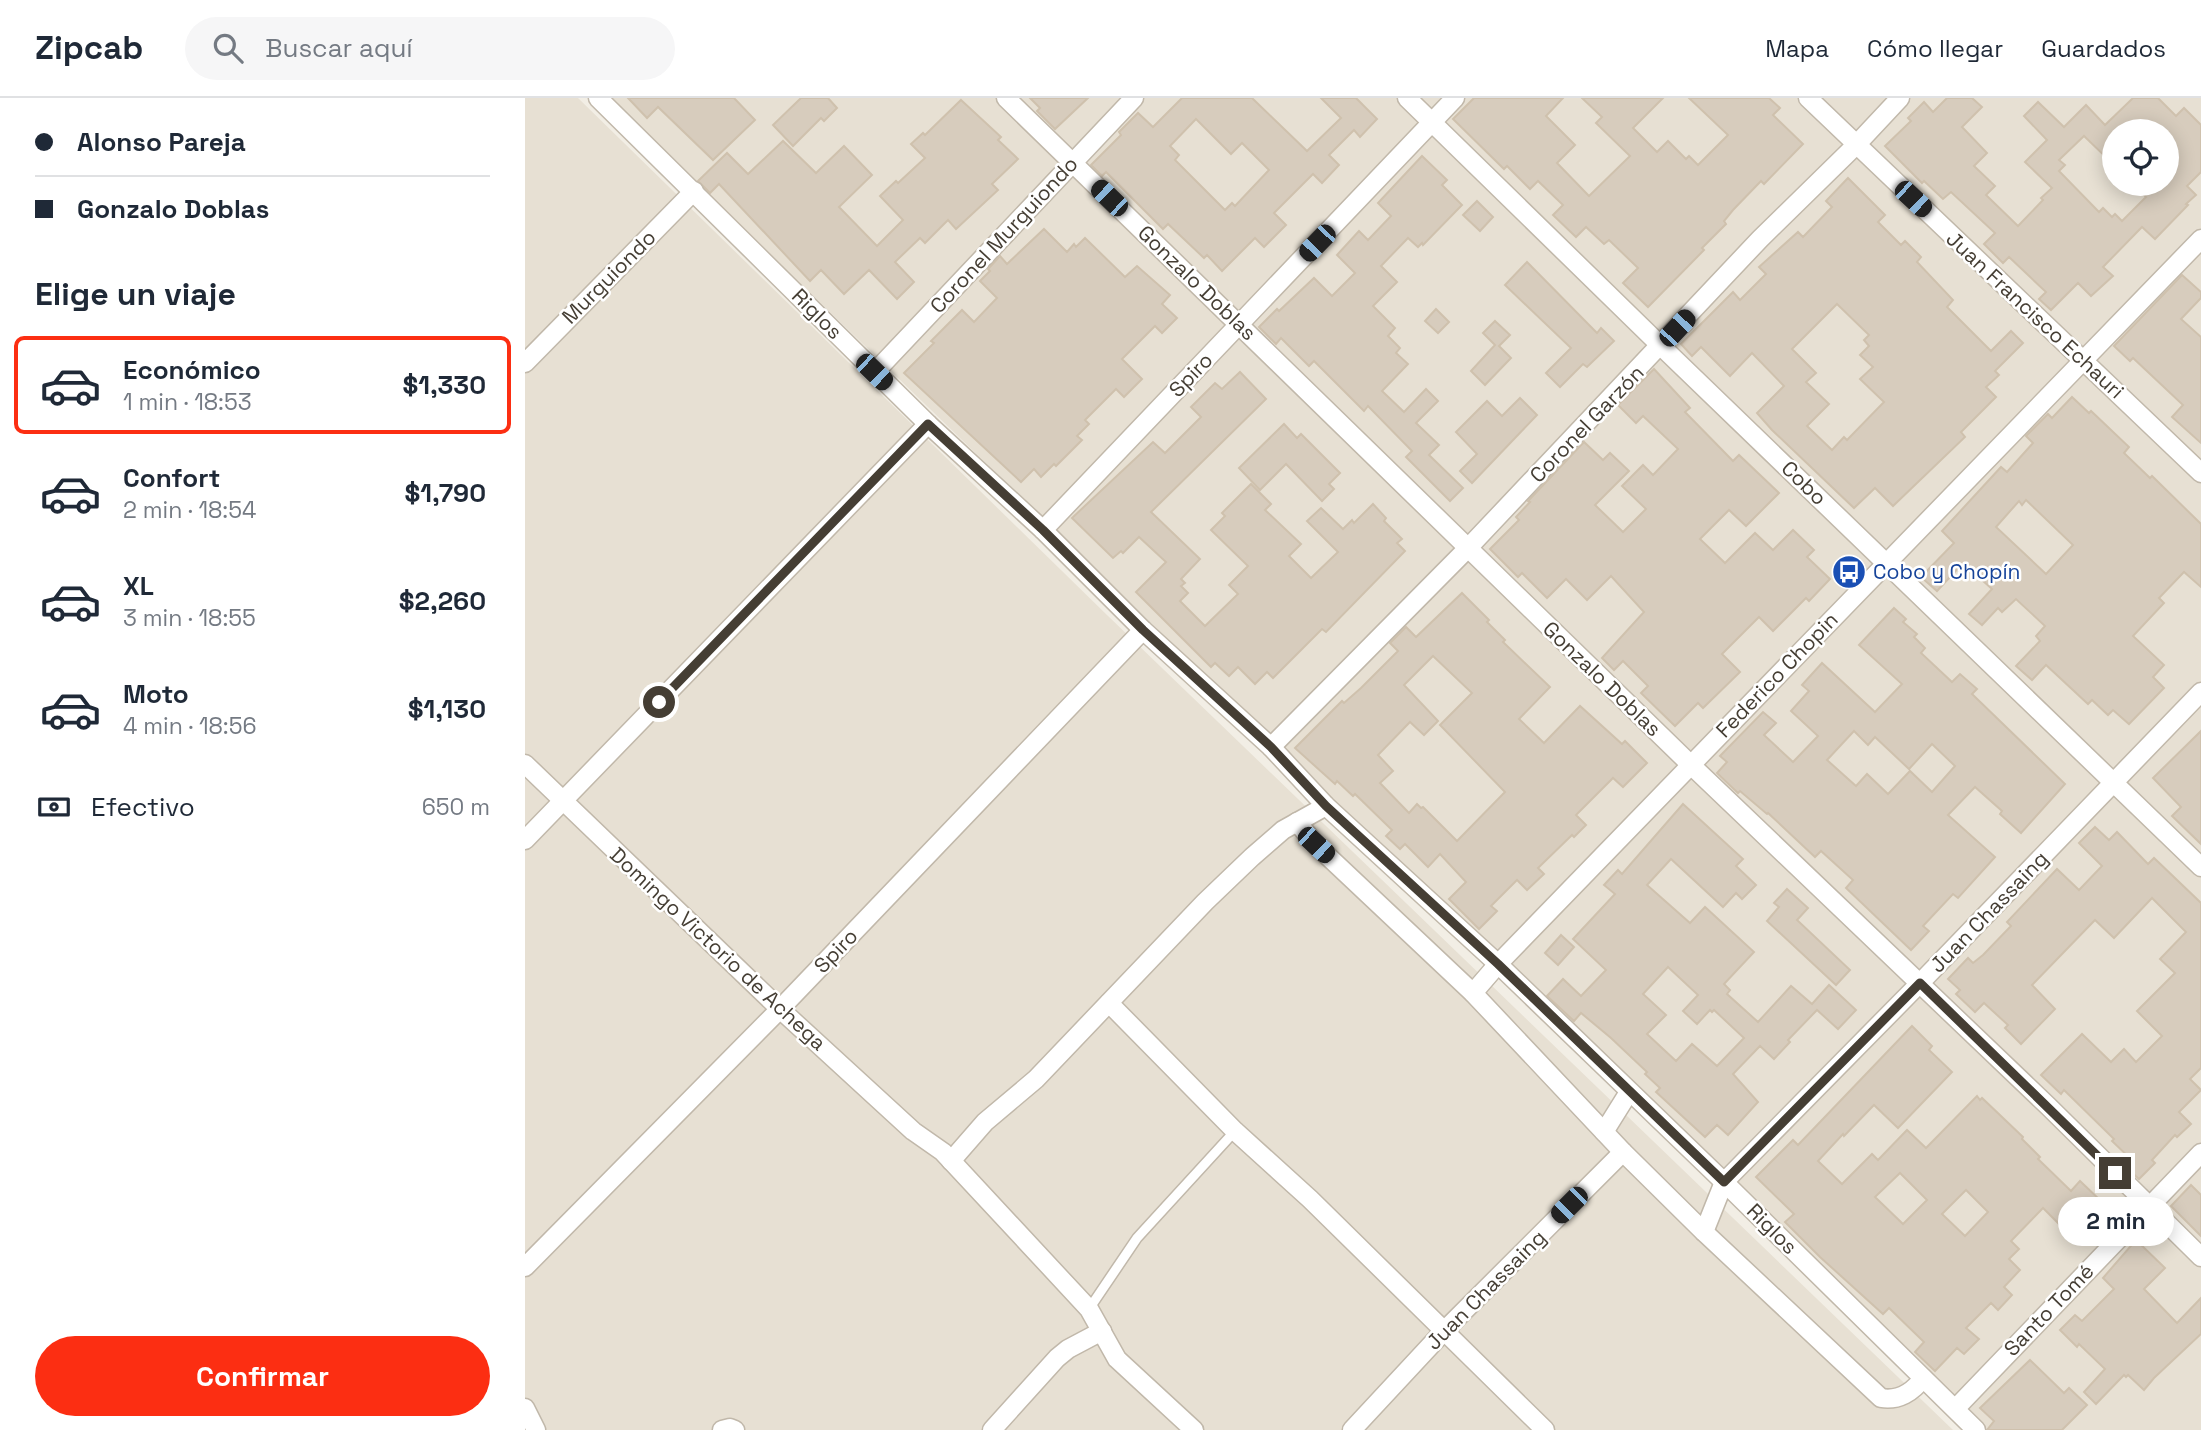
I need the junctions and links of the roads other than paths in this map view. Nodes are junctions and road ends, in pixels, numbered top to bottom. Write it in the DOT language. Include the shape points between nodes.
graph roads {
  1 [pos="598,98"];
  2 [pos="1006,98"];
  3 [pos="1134,98"];
  4 [pos="1408,98"];
  5 [pos="1455,98"];
  6 [pos="1808,98"];
  7 [pos="1900,98"];
  8 [pos="1433,122"];
  9 [pos="1856,145"];
  10 [pos="1072,162"];
  11 [pos="694,191"];
  12 [pos="2201,239"];
  13 [pos="1240,324"];
  14 [pos="1661,346"];
  15 [pos="2084,360"];
  16 [pos="525,363"];
  17 [pos="874,372"];
  18 [pos="928,424"];
  19 [pos="2201,473"];
  20 [pos="1043,530"];
  21 [pos="1468,548"];
  22 [pos="1886,562"];
  23 [pos="1143,630"];
  24 [pos="2201,692"];
  25 [pos="1271,747"];
  26 [pos="525,764"];
  27 [pos="1691,765"];
  28 [pos="2115,782"];
  29 [pos="563,801"];
  30 [pos="1326,806"];
  31 [pos="1297,822"];
  32 [pos="525,840"];
  33 [pos="2201,867"];
  34 [pos="1498,964"];
  35 [pos="1920,983"];
  36 [pos="1473,993"];
  37 [pos="1109,1003"];
  38 [pos="780,1009"];
  39 [pos="1629,1092"];
  40 [pos="1234,1131"];
  41 [pos="1604,1132"];
  42 [pos="1623,1152"];
  43 [pos="2201,1153"];
  44 [pos="951,1161"];
  45 [pos="1724,1182"];
  46 [pos="2148,1206"];
  47 [pos="1704,1232"];
  48 [pos="2201,1257"];
  49 [pos="525,1267"];
  50 [pos="1090,1309"];
  51 [pos="1102,1331"];
  52 [pos="1444,1331"];
  53 [pos="1923,1378"];
  54 [pos="525,1408"];
  55 [pos="1956,1408"];
  56 [pos="536,1430"];
  57 [pos="722,1430"];
  58 [pos="735,1430"];
  59 [pos="992,1430"];
  60 [pos="1194,1430"];
  61 [pos="1352,1430"];
  62 [pos="1545,1430"];
  63 [pos="1976,1430"];
  1 -- 11 [label="street, Riglos"];
  2 -- 10 [label="street, Gonzalo Doblas"];
  3 -- 10 [label="street, Coronel Murguiondo"];
  4 -- 8 [label="street, Cobo"];
  5 -- 8 [label="street, Spiro"];
  6 -- 9 [label="street, Juan Francisco Echauri"];
  7 -- 9 [label="street, Coronel Garzón"];
  8 -- 13 [label="street, Spiro"];
  8 -- 14 [label="street, Cobo"];
  9 -- 14 [label="street, Coronel Garzón" via="1759,239"];
  9 -- 15 [label="street, Juan Francisco Echauri"];
  10 -- 13 [label="street, Gonzalo Doblas"];
  10 -- 17 [label="street, Coronel Murguiondo"];
  11 -- 16 [label="street, Murguiondo"];
  11 -- 17 [label="street, Riglos"];
  12 -- 15 [label="street, Federico Chopin"];
  13 -- 20 [label="street, Spiro"];
  13 -- 21 [label="street, Gonzalo Doblas"];
  14 -- 21 [label="street, Coronel Garzón"];
  14 -- 22 [label="street, Cobo"];
  15 -- 19 [label="street, Juan Francisco Echauri"];
  15 -- 22 [label="street, Federico Chopin"];
  17 -- 18 [label="street, Riglos"];
  18 -- 20 [label="street, Riglos"];
  18 -- 29 [label="street"];
  20 -- 23 [label="street, Riglos"];
  21 -- 25 [label="street, Coronel Garzón"];
  21 -- 27 [label="street, Gonzalo Doblas"];
  22 -- 27 [label="street, Federico Chopin"];
  22 -- 28 [label="street, Cobo"];
  23 -- 25 [label="street, Riglos"];
  23 -- 38 [label="street, Spiro"];
  24 -- 28 [label="street, Juan Chassaing"];
  25 -- 30 [label="street, Riglos"];
  26 -- 29 [label="street, Domingo Victorio de Achega"];
  27 -- 34 [label="street, Federico Chopin"];
  27 -- 35 [label="street, Gonzalo Doblas"];
  28 -- 33 [label="street, Cobo"];
  28 -- 35 [label="street, Juan Chassaing"];
  29 -- 32 [label="street"];
  29 -- 38 [label="street, Domingo Victorio de Achega"];
  30 -- 31 [label="street"];
  30 -- 34 [label="street, Riglos"];
  31 -- 36 [label="street"];
  31 -- 37 [label="street" via="1243,866"];
  34 -- 36 [label="street, Federico Chopin"];
  34 -- 39 [label="street, Riglos"];
  35 -- 45 [label="street, Juan Chassaing"];
  35 -- 46 [label="street, Gonzalo Doblas"];
  36 -- 41 [label="street"];
  37 -- 40 [label="street"];
  37 -- 44 [label="street" via="1036,1079 985,1122"];
  38 -- 44 [label="street, Domingo Victorio de Achega"];
  38 -- 49 [label="street, Spiro"];
  39 -- 41 [label="street"];
  39 -- 45 [label="street, Riglos"];
  40 -- 50 [label="lane" via="1137,1238"];
  40 -- 52 [label="street"];
  41 -- 42 [label="street"];
  42 -- 47 [label="street"];
  42 -- 52 [label="street, Juan Chassaing"];
  43 -- 46 [label="street, Santo Tomé"];
  44 -- 50 [label="street, Domingo Victorio de Achega"];
  45 -- 47 [label="street, Juan Chassaing"];
  45 -- 53 [label="street, Riglos"];
  46 -- 48 [label="street, Gonzalo Doblas"];
  46 -- 55 [label="street, Santo Tomé"];
  47 -- 53 [label="street" via="1881,1398 1897,1398 1916,1388"];
  50 -- 51 [label="street, Domingo Victorio de Achega"];
  51 -- 59 [label="street" via="1057,1358"];
  51 -- 60 [label="street, Domingo Victorio de Achega" via="1117,1359"];
  52 -- 61 [label="street, Juan Chassaing"];
  52 -- 62 [label="street"];
  53 -- 55 [label="street, Riglos"];
  54 -- 56 [label="street"];
  55 -- 63 [label="street, Riglos"];
  57 -- 58 [label="street"];
}
